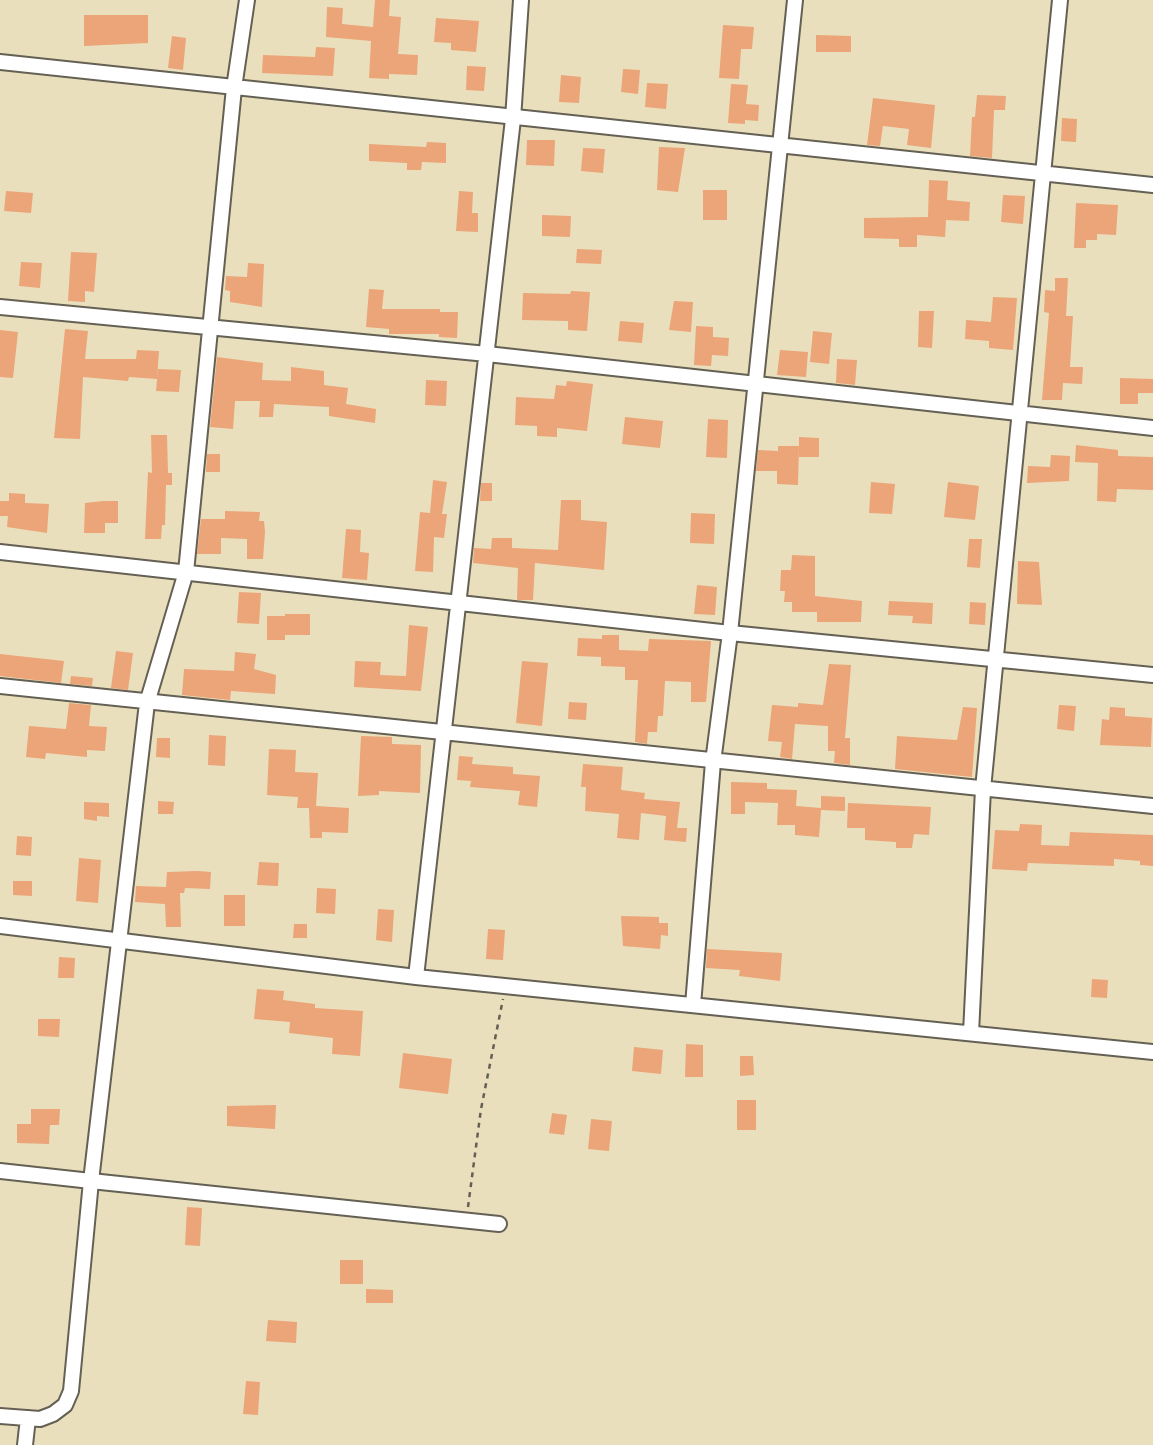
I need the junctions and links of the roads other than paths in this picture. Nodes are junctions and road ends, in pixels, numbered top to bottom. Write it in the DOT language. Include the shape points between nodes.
graph roads {
  1 [pos="247,0"];
  2 [pos="521,0"];
  3 [pos="795,0"];
  4 [pos="1059,0"];
  5 [pos="0,62"];
  6 [pos="234,88"];
  7 [pos="513,119"];
  8 [pos="778,147"];
  9 [pos="1042,174"];
  10 [pos="1153,186"];
  11 [pos="0,307"];
  12 [pos="210,327"];
  13 [pos="487,354"];
  14 [pos="755,384"];
  15 [pos="1017,412"];
  16 [pos="1153,428"];
  17 [pos="0,552"];
  18 [pos="186,572"];
  19 [pos="458,601"];
  20 [pos="730,633"];
  21 [pos="996,660"];
  22 [pos="1153,675"];
  23 [pos="0,686"];
  24 [pos="147,702"];
  25 [pos="443,734"];
  26 [pos="713,762"];
  27 [pos="983,789"];
  28 [pos="1153,806"];
  29 [pos="0,926"];
  30 [pos="120,940"];
  31 [pos="416,977"];
  32 [pos="693,1005"];
  33 [pos="971,1033"];
  34 [pos="1153,1052"];
  35 [pos="0,1171"];
  36 [pos="91,1181"];
  37 [pos="499,1224"];
  38 [pos="0,1416"];
  39 [pos="28,1418"];
  40 [pos="25,1445"];
  1 -- 6 [label="street"];
  2 -- 7 [label="street"];
  3 -- 8 [label="street"];
  4 -- 9 [label="street"];
  5 -- 6 [label="street"];
  6 -- 7 [label="street"];
  6 -- 12 [label="street"];
  7 -- 8 [label="street"];
  7 -- 13 [label="street"];
  8 -- 9 [label="street"];
  8 -- 14 [label="street"];
  9 -- 10 [label="street"];
  9 -- 15 [label="street"];
  11 -- 12 [label="street"];
  12 -- 13 [label="street"];
  12 -- 18 [label="street"];
  13 -- 14 [label="street"];
  13 -- 19 [label="street"];
  14 -- 15 [label="street"];
  14 -- 20 [label="street"];
  15 -- 16 [label="street"];
  15 -- 21 [label="street"];
  17 -- 18 [label="street"];
  18 -- 19 [label="street"];
  18 -- 24 [label="street"];
  19 -- 20 [label="street"];
  19 -- 25 [label="street"];
  20 -- 21 [label="street"];
  20 -- 26 [label="street"];
  21 -- 22 [label="street"];
  21 -- 27 [label="street"];
  23 -- 24 [label="street"];
  24 -- 25 [label="street"];
  24 -- 30 [label="street"];
  25 -- 26 [label="street"];
  25 -- 31 [label="street"];
  26 -- 27 [label="street"];
  26 -- 32 [label="street"];
  27 -- 28 [label="street"];
  27 -- 33 [label="street"];
  29 -- 30 [label="street"];
  30 -- 31 [label="street"];
  30 -- 36 [label="street"];
  31 -- 32 [label="street"];
  32 -- 33 [label="street"];
  33 -- 34 [label="street"];
  35 -- 36 [label="street"];
  36 -- 37 [label="street"];
  36 -- 39 [label="street" via="71,1391 65,1405 53,1414"];
  38 -- 39 [label="street"];
  39 -- 40 [label="street"];
}
